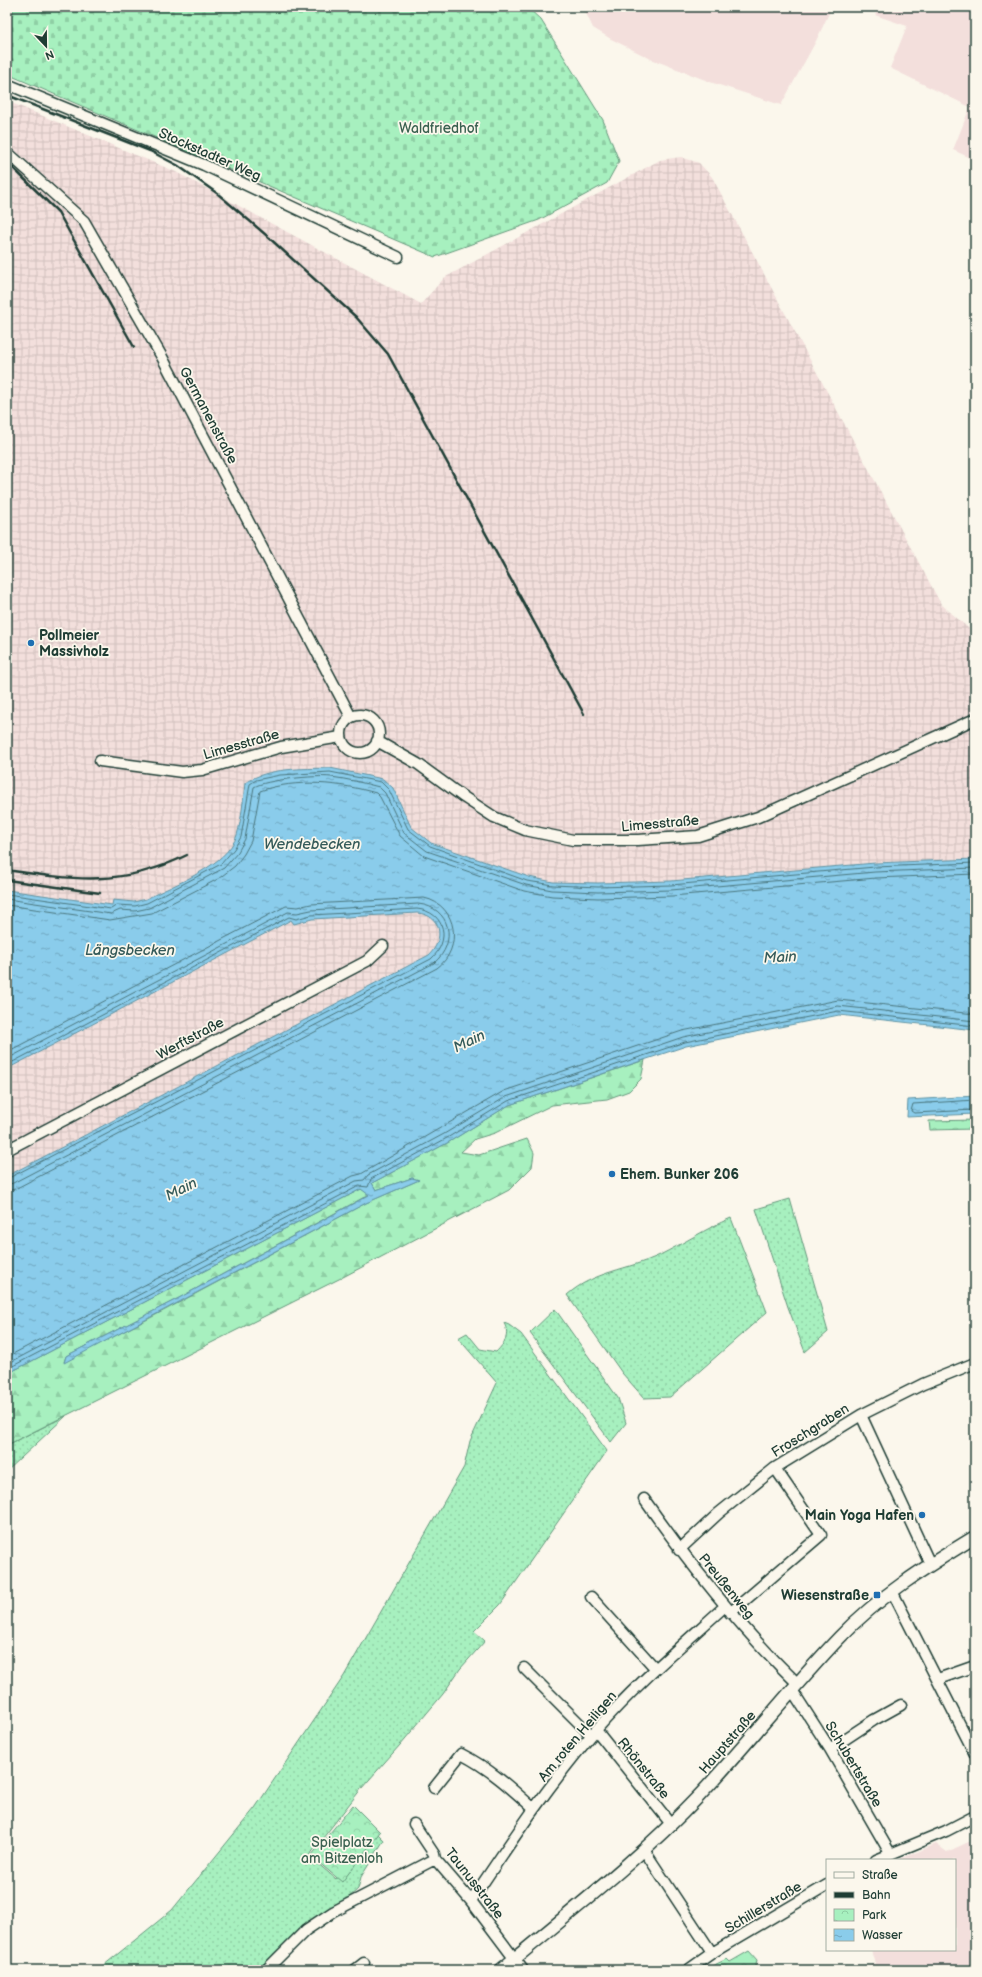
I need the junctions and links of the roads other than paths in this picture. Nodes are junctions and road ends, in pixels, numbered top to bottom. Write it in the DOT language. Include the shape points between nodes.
graph roads {
  1 [pos="7,84"];
  2 [pos="7,152"];
  3 [pos="398,258"];
  4 [pos="351,717"];
  5 [pos="974,723"];
  6 [pos="341,737"];
  7 [pos="377,741"];
  8 [pos="100,761"];
  9 [pos="383,946"];
  10 [pos="7,1150"];
  11 [pos="975,1363"];
  12 [pos="862,1415"];
  13 [pos="775,1468"];
  14 [pos="644,1499"];
  15 [pos="975,1537"];
  16 [pos="679,1550"];
  17 [pos="930,1564"];
  18 [pos="892,1591"];
  19 [pos="591,1597"];
  20 [pos="727,1610"];
  21 [pos="975,1666"];
  22 [pos="524,1668"];
  23 [pos="656,1668"];
  24 [pos="938,1679"];
  25 [pos="795,1687"];
  26 [pos="901,1705"];
  27 [pos="593,1733"];
  28 [pos="830,1749"];
  29 [pos="975,1754"];
  30 [pos="434,1788"];
  31 [pos="534,1809"];
  32 [pos="975,1816"];
  33 [pos="414,1824"];
  34 [pos="671,1824"];
  35 [pos="644,1850"];
  36 [pos="890,1853"];
  37 [pos="435,1859"];
  38 [pos="878,1859"];
  39 [pos="826,1885"];
  40 [pos="471,1901"];
  41 [pos="712,1953"];
  42 [pos="515,1959"];
  43 [pos="364,1964"];
  44 [pos="266,1970"];
  45 [pos="355,1970"];
  46 [pos="501,1970"];
  47 [pos="523,1970"];
  48 [pos="688,1970"];
  1 -- 3 [label="street, Stockstadter Weg" via="204,165"];
  2 -- 4 [label="street, Germanenstraße" via="84,222 162,357"];
  4 -- 6 [label="street" via="342,726"];
  4 -- 7 [label="street" via="363,715 373,720 378,730"];
  5 -- 7 [label="street, Limesstraße" via="795,802 729,828 674,839 612,841 551,836 525,830 494,817 418,764"];
  6 -- 7 [label="street" via="346,747 357,752 369,750"];
  6 -- 8 [label="street, Limesstraße" via="281,746 202,770 182,772"];
  9 -- 10 [label="street, Werftstraße" via="367,961"];
  11 -- 12 [label="street, Froschgraben" via="923,1384"];
  12 -- 13 [label="street, Froschgraben"];
  12 -- 17 [label="street"];
  13 -- 16 [label="street, Froschgraben" via="719,1513"];
  13 -- 20 [label="street, Am roten Heiligen" via="821,1535"];
  14 -- 16 [label="street, Preußenweg"];
  15 -- 17 [label="street, Hauptstraße"];
  16 -- 20 [label="street, Preußenweg"];
  17 -- 18 [label="street, Hauptstraße"];
  18 -- 24 [label="street"];
  18 -- 25 [label="street, Hauptstraße" via="841,1636"];
  19 -- 23 [label="street"];
  20 -- 23 [label="street, Am roten Heiligen"];
  20 -- 25 [label="street, Preußenweg"];
  21 -- 24 [label="street"];
  22 -- 27 [label="street, Rhönstraße"];
  23 -- 27 [label="street, Am roten Heiligen"];
  24 -- 29 [label="street"];
  25 -- 28 [label="street, Schubertstraße"];
  25 -- 34 [label="street, Hauptstraße"];
  26 -- 28 [label="street"];
  27 -- 31 [label="street, Am roten Heiligen"];
  27 -- 34 [label="street, Rhönstraße"];
  28 -- 36 [label="street, Schubertstraße"];
  30 -- 31 [label="street" via="461,1754 482,1764 502,1779"];
  31 -- 40 [label="street, Am roten Heiligen"];
  32 -- 36 [label="street" via="946,1831"];
  33 -- 37 [label="street, Taunusstraße"];
  34 -- 35 [label="street, Hauptstraße"];
  35 -- 41 [label="street"];
  35 -- 42 [label="street, Hauptstraße"];
  36 -- 38 [label="street"];
  37 -- 40 [label="street, Taunusstraße"];
  37 -- 44 [label="street" via="367,1893 306,1930"];
  39 -- 41 [label="street, Schillerstraße"];
  40 -- 42 [label="street, Taunusstraße"];
  41 -- 48 [label="street, Schillerstraße"];
  42 -- 46 [label="street, Hauptstraße"];
  42 -- 47 [label="street, Taunusstraße"];
  43 -- 45 [label="street"];
}
